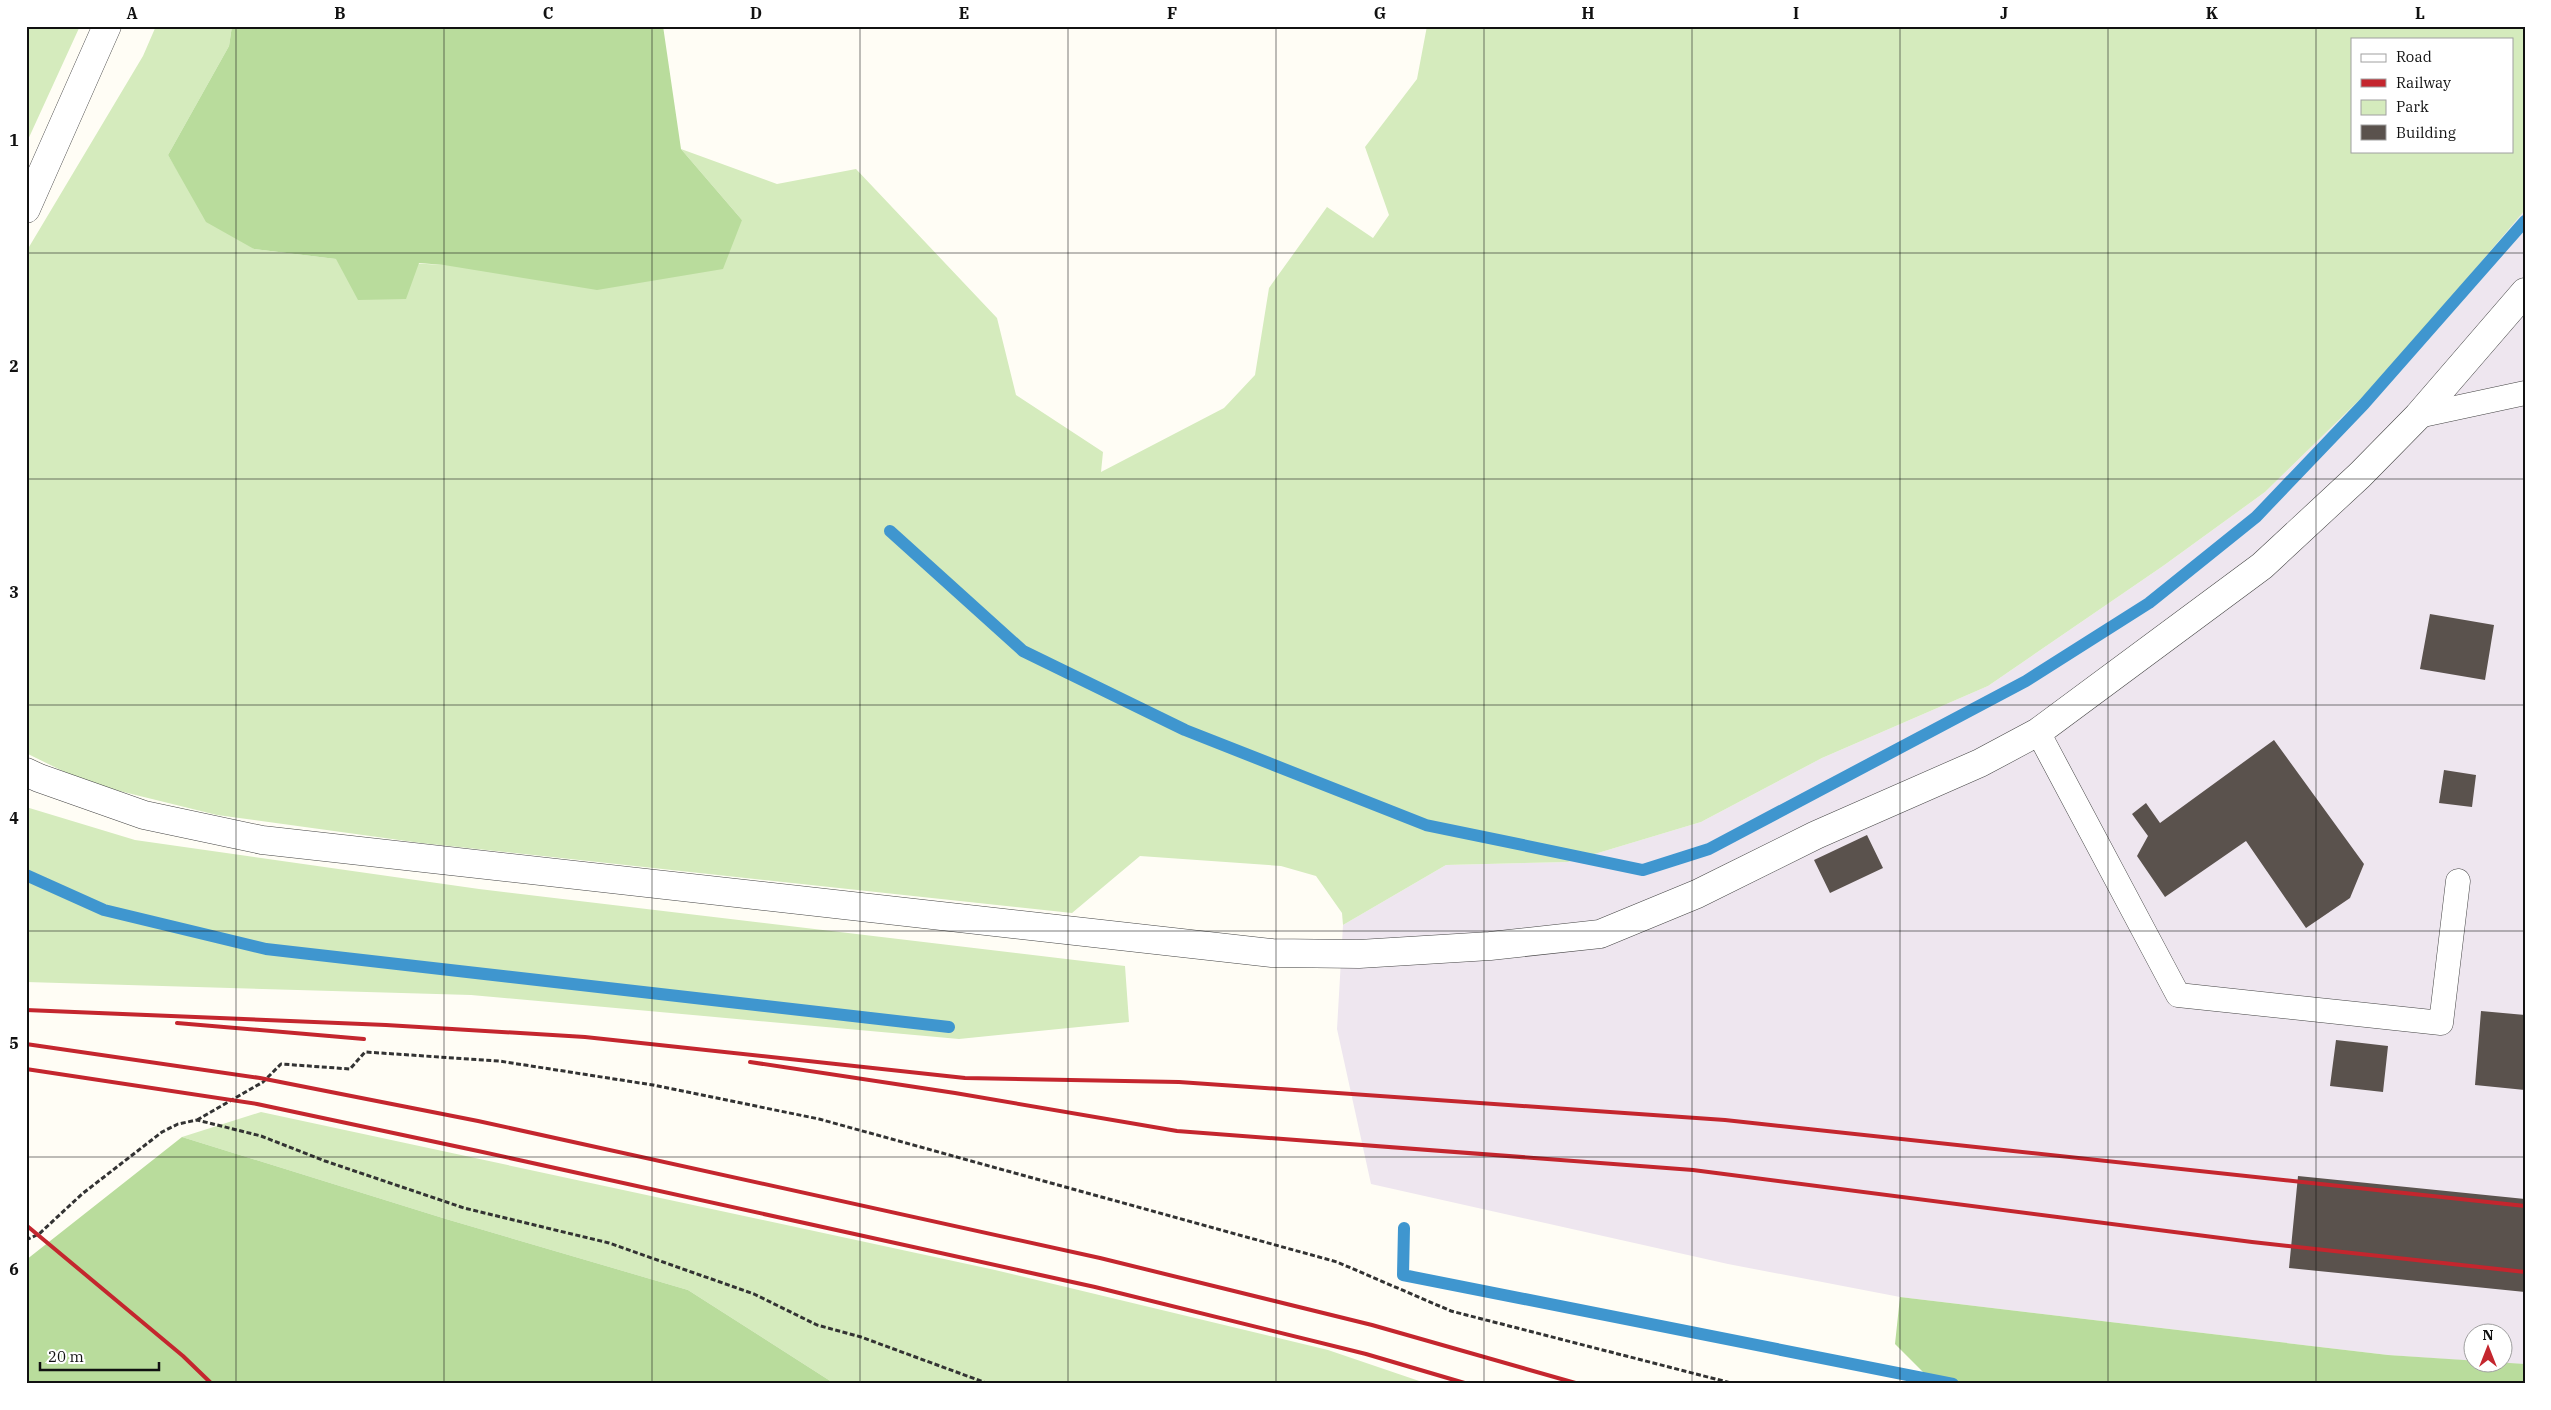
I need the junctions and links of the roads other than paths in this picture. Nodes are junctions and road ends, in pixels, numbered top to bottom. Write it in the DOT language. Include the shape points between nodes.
graph roads {
  1 [pos="107,26"];
  2 [pos="26,209"];
  3 [pos="2522,304"];
  4 [pos="2525,393"];
  5 [pos="2418,416"];
  6 [pos="2038,732"];
  7 [pos="26,772"];
  8 [pos="2458,882"];
  1 -- 2 [label="street"];
  3 -- 5 [label="street"];
  4 -- 5 [label="lane"];
  5 -- 6 [label="street" via="2262,566"];
  6 -- 7 [label="street" via="1980,763 1816,835 1697,894 1600,934 1490,946 1358,954 1272,953 262,840 144,814"];
  6 -- 8 [label="lane" via="2178,995 2442,1023"];
}
